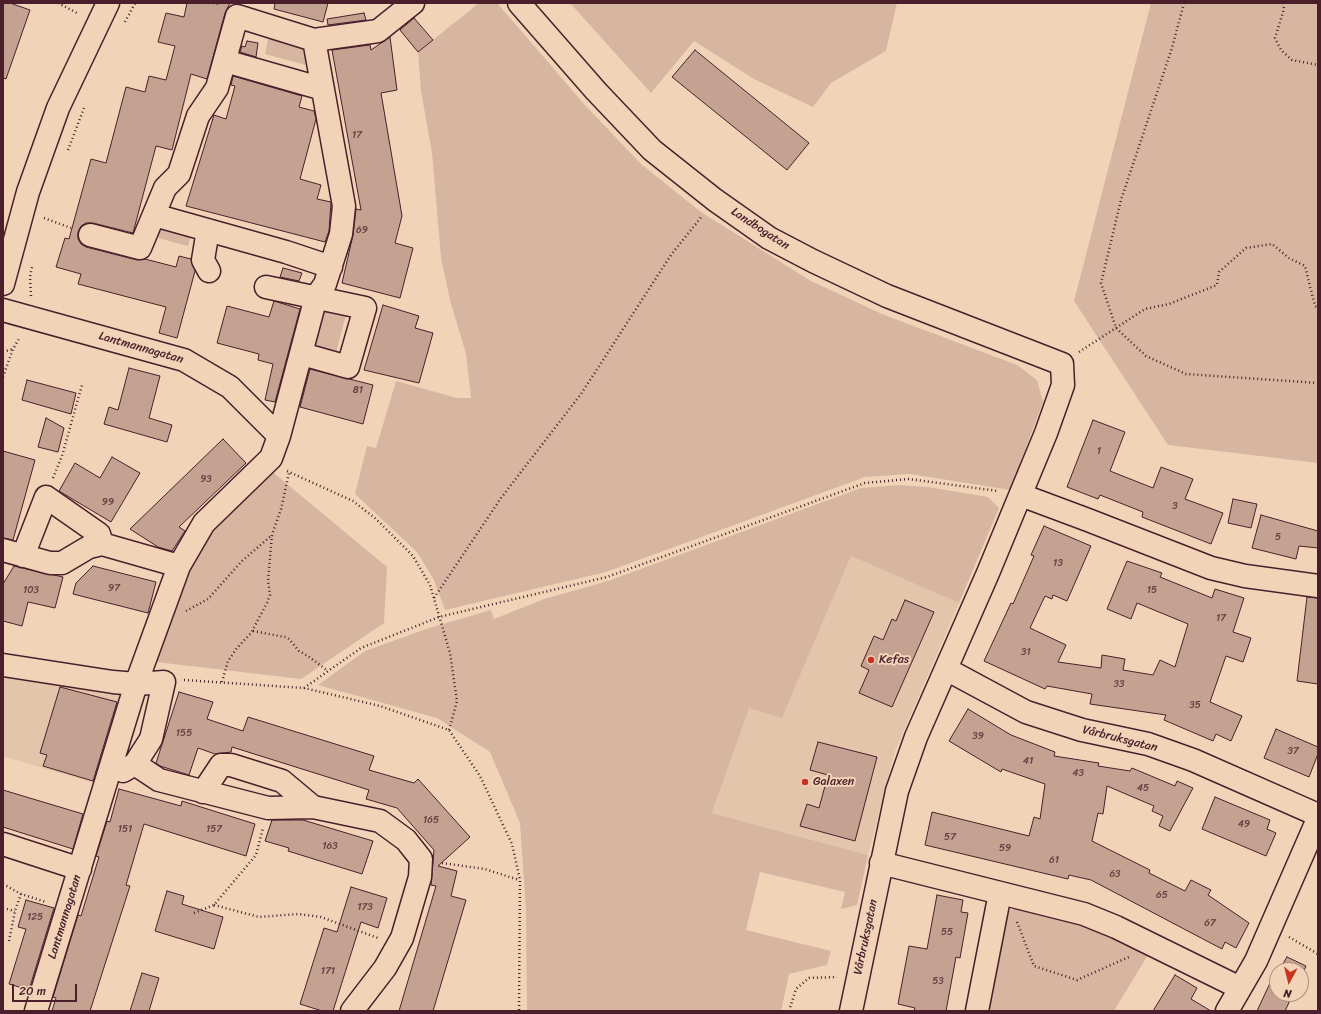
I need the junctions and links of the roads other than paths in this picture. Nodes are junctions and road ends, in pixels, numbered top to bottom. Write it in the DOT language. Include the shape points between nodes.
graph roads {
  1 [pos="108,3"];
  2 [pos="413,3"];
  3 [pos="519,3"];
  4 [pos="314,40"];
  5 [pos="224,61"];
  6 [pos="323,89"];
  7 [pos="154,215"];
  8 [pos="208,230"];
  9 [pos="90,235"];
  10 [pos="331,267"];
  11 [pos="209,271"];
  12 [pos="3,284"];
  13 [pos="266,287"];
  14 [pos="316,297"];
  15 [pos="3,310"];
  16 [pos="302,354"];
  17 [pos="1062,364"];
  18 [pos="278,436"];
  19 [pos="1021,495"];
  20 [pos="102,544"];
  21 [pos="13,553"];
  22 [pos="180,566"];
  23 [pos="1318,586"];
  24 [pos="3,665"];
  25 [pos="946,669"];
  26 [pos="136,684"];
  27 [pos="135,764"];
  28 [pos="107,780"];
  29 [pos="203,792"];
  30 [pos="312,807"];
  31 [pos="1318,815"];
  32 [pos="1318,819"];
  33 [pos="3,844"];
  34 [pos="881,863"];
  35 [pos="80,869"];
  36 [pos="1003,894"];
  37 [pos="1240,988"];
  38 [pos="36,1011"];
  39 [pos="352,1011"];
  40 [pos="851,1011"];
  41 [pos="977,1011"];
  42 [pos="1227,1011"];
  1 -- 12 [label="street" via="58,108 28,192"];
  2 -- 4 [label="street" via="378,31"];
  3 -- 17 [label="street, Landbogatan" via="652,150 715,200 769,238 887,296"];
  4 -- 5 [label="street" via="237,16"];
  4 -- 6 [label="street, Lantmannagatan"];
  5 -- 6 [label="street"];
  5 -- 7 [label="street" via="217,88 198,116 179,174 165,188"];
  6 -- 10 [label="street, Lantmannagatan" via="344,206 341,234"];
  7 -- 8 [label="street"];
  7 -- 9 [label="street" via="140,248"];
  8 -- 10 [label="street"];
  8 -- 11 [label="street" via="203,260"];
  10 -- 14 [label="street, Lantmannagatan" via="325,284"];
  13 -- 14 [label="street"];
  14 -- 16 [label="street, Lantmannagatan"];
  14 -- 16 [label="street" via="366,308 348,367"];
  15 -- 18 [label="street, Lantmannagatan" via="184,360 230,387"];
  16 -- 18 [label="street, Lantmannagatan"];
  17 -- 19 [label="street, Vårbruksgatan" via="1063,385"];
  18 -- 22 [label="street, Lantmannagatan" via="271,458 204,523"];
  19 -- 23 [label="street" via="1211,568 1246,576"];
  19 -- 25 [label="street, Vårbruksgatan"];
  20 -- 21 [label="street" via="89,547 62,563"];
  20 -- 21 [label="street" via="99,534 46,497"];
  20 -- 22 [label="street"];
  22 -- 26 [label="street, Lantmannagatan"];
  24 -- 26 [label="street"];
  25 -- 31 [label="street, Vårbruksgatan" via="1026,712 1082,730 1148,744 1193,760"];
  25 -- 34 [label="street, Vårbruksgatan" via="916,737 897,791"];
  26 -- 27 [label="street" via="164,682 151,740"];
  26 -- 28 [label="street, Lantmannagatan"];
  27 -- 28 [label="street"];
  27 -- 29 [label="street" via="159,780"];
  28 -- 35 [label="street, Lantmannagatan"];
  29 -- 30 [label="street" via="268,808"];
  29 -- 30 [label="street" via="221,765 231,765 282,781"];
  30 -- 39 [label="street" via="380,821 406,840 421,859 420,877 402,938 385,968"];
  32 -- 37 [label="street" via="1256,961"];
  33 -- 35 [label="street, Lantmannagatan"];
  34 -- 36 [label="street"];
  34 -- 40 [label="street, Vårbruksgatan"];
  35 -- 38 [label="street, Lantmannagatan"];
  36 -- 37 [label="street" via="1084,914 1116,926"];
  36 -- 41 [label="street"];
  37 -- 42 [label="street"];
}
